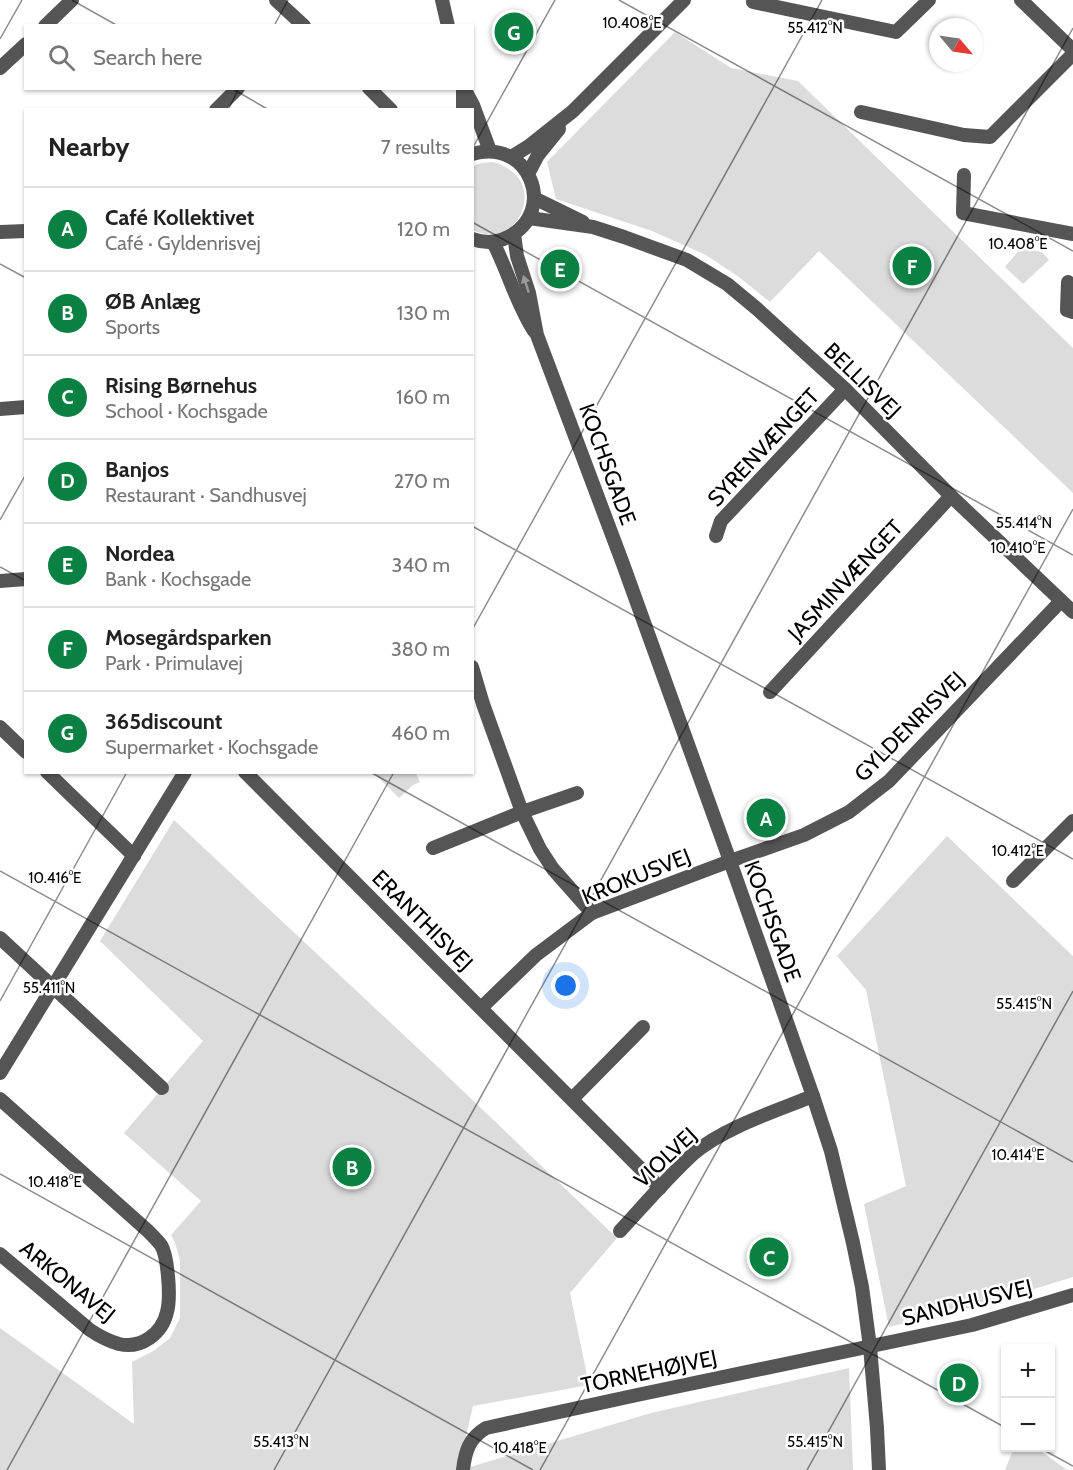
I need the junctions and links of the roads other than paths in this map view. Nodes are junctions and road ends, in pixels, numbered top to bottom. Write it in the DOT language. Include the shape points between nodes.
graph roads {
  1 [pos="72,0"];
  2 [pos="276,0"];
  3 [pos="442,0"];
  4 [pos="684,0"];
  5 [pos="929,0"];
  6 [pos="1022,0"];
  7 [pos="753,2"];
  8 [pos="47,24"];
  9 [pos="302,24"];
  10 [pos="448,24"];
  11 [pos="24,46"];
  12 [pos="1073,52"];
  13 [pos="0,69"];
  14 [pos="236,90"];
  15 [pos="371,90"];
  16 [pos="463,90"];
  17 [pos="464,90"];
  18 [pos="218,108"];
  19 [pos="389,108"];
  20 [pos="463,108"];
  21 [pos="573,111"];
  22 [pos="861,112"];
  23 [pos="490,151"];
  24 [pos="474,154"];
  25 [pos="511,157"];
  26 [pos="528,174"];
  27 [pos="964,175"];
  28 [pos="534,198"];
  29 [pos="529,218"];
  30 [pos="592,227"];
  31 [pos="24,231"];
  32 [pos="0,232"];
  33 [pos="514,234"];
  34 [pos="1073,234"];
  35 [pos="479,243"];
  36 [pos="1068,282"];
  37 [pos="1073,312"];
  38 [pos="537,335"];
  39 [pos="845,389"];
  40 [pos="24,407"];
  41 [pos="0,409"];
  42 [pos="951,496"];
  43 [pos="716,536"];
  44 [pos="24,579"];
  45 [pos="0,581"];
  46 [pos="1061,601"];
  47 [pos="1073,612"];
  48 [pos="474,674"];
  49 [pos="770,692"];
  50 [pos="0,727"];
  51 [pos="24,750"];
  52 [pos="49,774"];
  53 [pos="184,774"];
  54 [pos="246,774"];
  55 [pos="577,793"];
  56 [pos="522,812"];
  57 [pos="1073,821"];
  58 [pos="433,848"];
  59 [pos="134,856"];
  60 [pos="730,861"];
  61 [pos="1013,881"];
  62 [pos="592,913"];
  63 [pos="0,938"];
  64 [pos="53,987"];
  65 [pos="481,1008"];
  66 [pos="643,1027"];
  67 [pos="0,1073"];
  68 [pos="162,1088"];
  69 [pos="813,1096"];
  70 [pos="0,1099"];
  71 [pos="572,1099"];
  72 [pos="660,1188"];
  73 [pos="620,1231"];
  74 [pos="0,1254"];
  75 [pos="1073,1295"];
  76 [pos="870,1347"];
  77 [pos="463,1470"];
  78 [pos="879,1470"];
  1 -- 8 [label="street"];
  2 -- 9 [label="street"];
  3 -- 10 [label="street"];
  4 -- 21 [label="street"];
  5 -- 7 [label="street" via="896,32"];
  6 -- 12 [label="street"];
  11 -- 13 [label="street"];
  12 -- 22 [label="street" via="990,136 964,135"];
  14 -- 18 [label="street"];
  15 -- 19 [label="street"];
  16 -- 20 [label="street"];
  17 -- 23 [label="street"];
  21 -- 25 [label="street"];
  21 -- 26 [label="street"];
  23 -- 24 [label="street"];
  23 -- 25 [label="street"];
  25 -- 26 [label="street"];
  26 -- 28 [label="street"];
  27 -- 34 [label="street" via="963,213"];
  28 -- 29 [label="street"];
  28 -- 30 [label="street, BELLISVEJ"];
  29 -- 30 [label="street, BELLISVEJ"];
  29 -- 33 [label="street"];
  30 -- 39 [label="street, BELLISVEJ" via="687,260 727,284"];
  31 -- 32 [label="street"];
  33 -- 35 [label="street" via="504,240"];
  38 -- 33 [label="street, KOCHSGADE, one-way"];
  35 -- 38 [label="street, KOCHSGADE" via="503,261 524,315"];
  36 -- 37 [label="street" via="1067,310"];
  38 -- 60 [label="street, KOCHSGADE"];
  39 -- 42 [label="street, BELLISVEJ"];
  39 -- 43 [label="street, SYRENVÆNGET" via="721,521"];
  40 -- 41 [label="street"];
  42 -- 46 [label="street, BELLISVEJ"];
  42 -- 49 [label="street, JASMINVÆNGET"];
  44 -- 45 [label="street"];
  46 -- 47 [label="street, BELLISVEJ"];
  46 -- 60 [label="street, GYLDENRISVEJ" via="889,781 849,812 804,835"];
  48 -- 56 [label="street"];
  50 -- 51 [label="street"];
  52 -- 59 [label="street"];
  53 -- 59 [label="street"];
  54 -- 65 [label="street, ERANTHISVEJ"];
  55 -- 56 [label="street"];
  56 -- 58 [label="street"];
  56 -- 62 [label="street" via="553,869"];
  57 -- 61 [label="street"];
  59 -- 64 [label="street"];
  60 -- 62 [label="street, KROKUSVEJ"];
  60 -- 69 [label="street, KOCHSGADE"];
  62 -- 65 [label="street, KROKUSVEJ" via="536,955"];
  63 -- 64 [label="street"];
  64 -- 67 [label="street"];
  64 -- 68 [label="street"];
  65 -- 71 [label="street, ERANTHISVEJ"];
  66 -- 71 [label="street"];
  69 -- 72 [label="street, VIOLVEJ" via="728,1131 694,1153"];
  69 -- 76 [label="street, KOCHSGADE" via="854,1243"];
  70 -- 74 [label="street, ARKONAVEJ" via="162,1246 169,1287 162,1327 152,1338 135,1344 121,1345 104,1339"];
  71 -- 72 [label="street, ERANTHISVEJ"];
  72 -- 73 [label="street, VIOLVEJ"];
  75 -- 76 [label="street, SANDHUSVEJ" via="972,1325"];
  76 -- 77 [label="street, TORNEHØJVEJ" via="486,1428 467,1448"];
  76 -- 78 [label="street, KOCHSGADE"];
}
